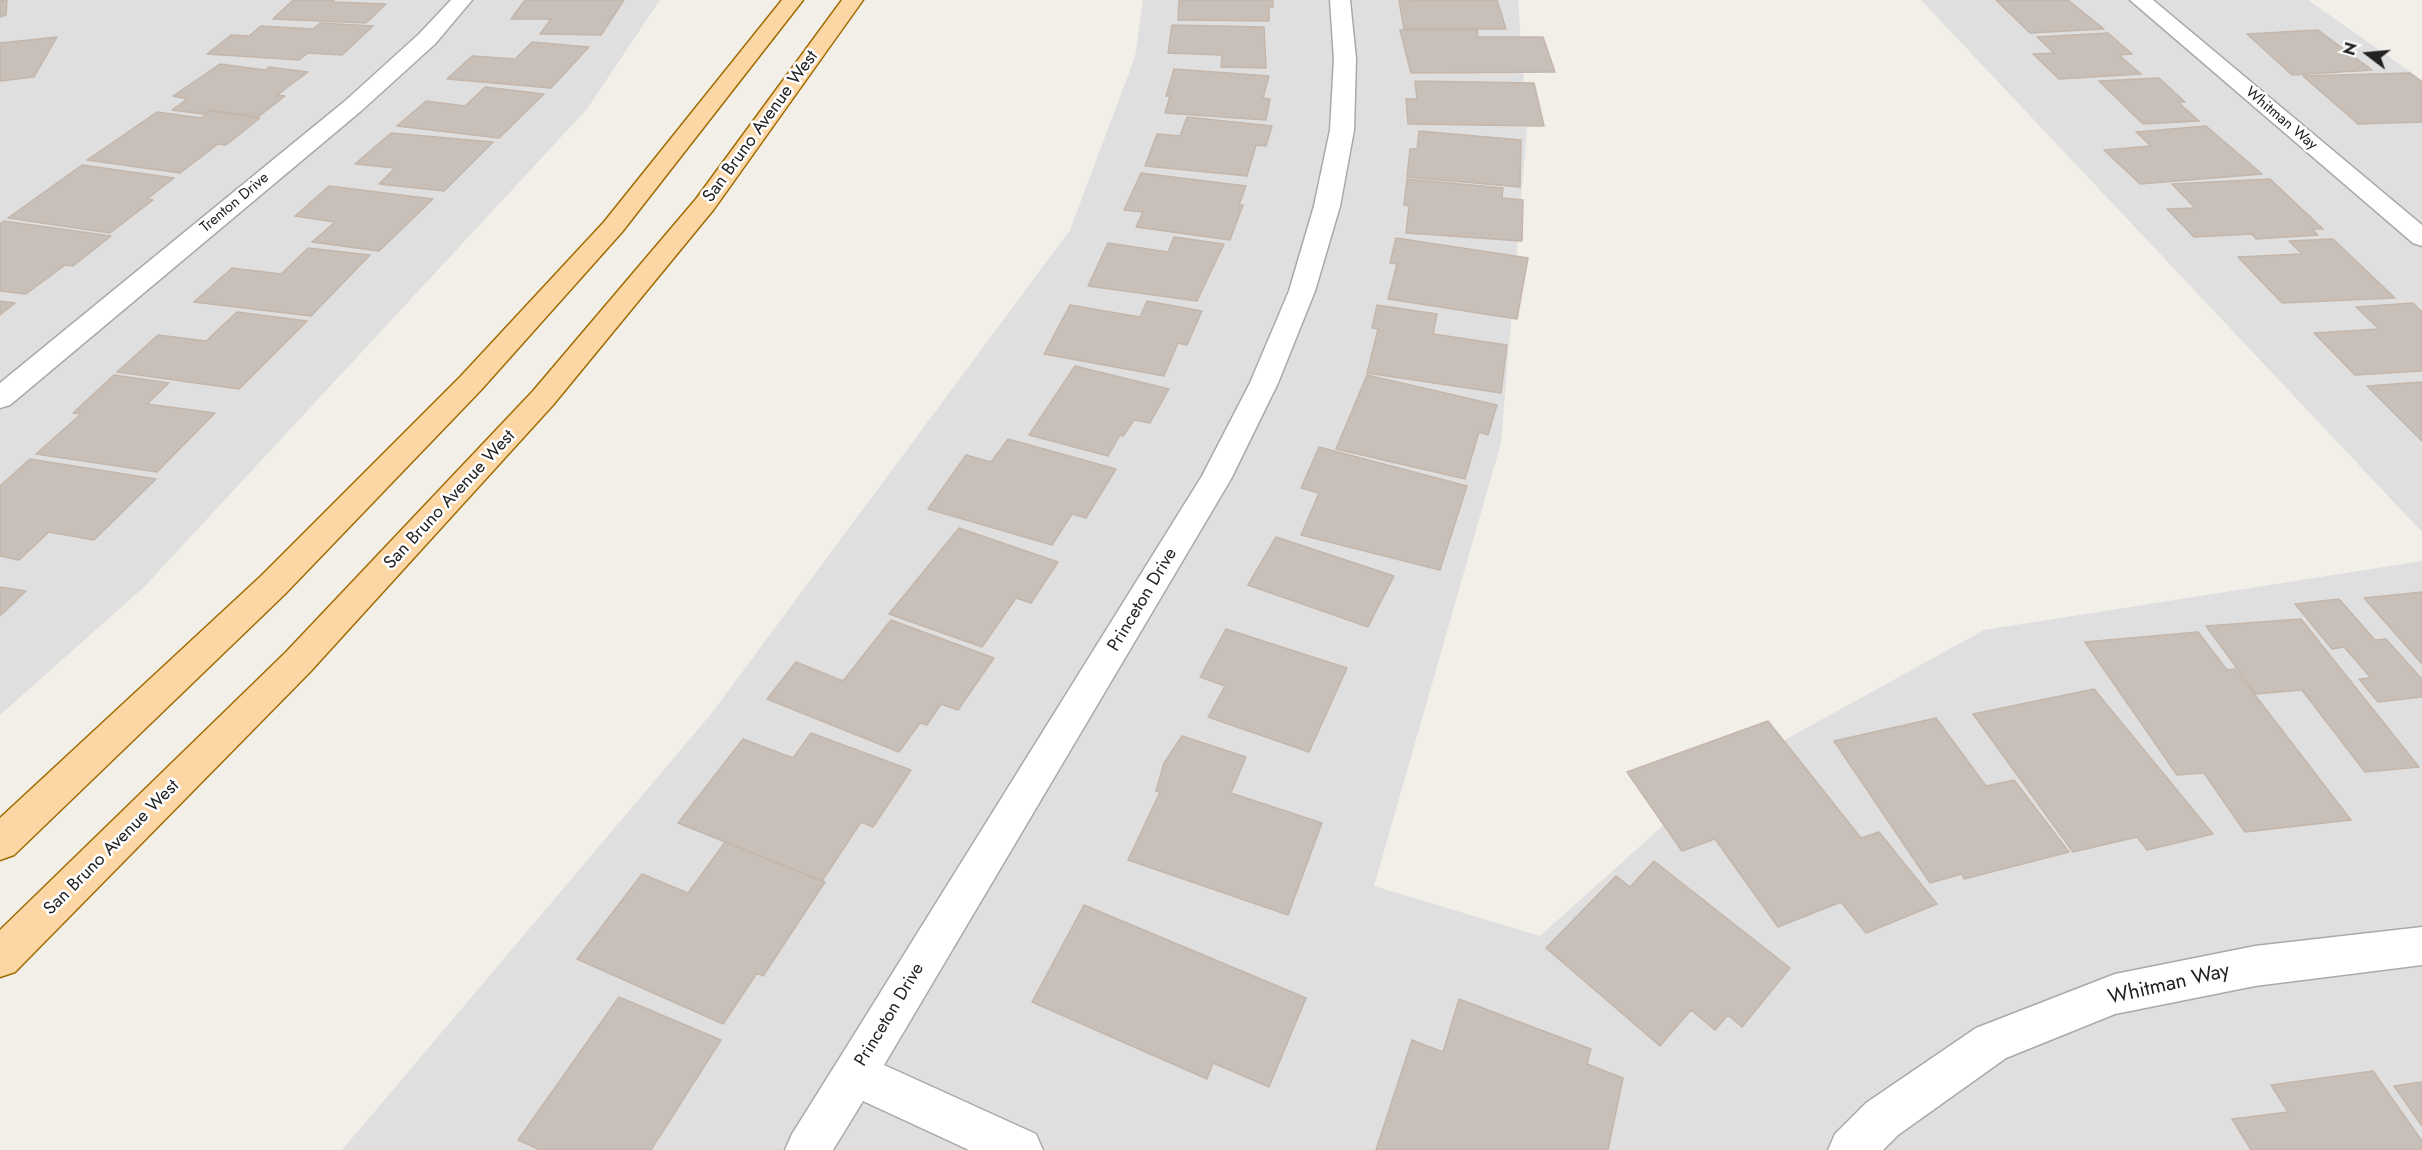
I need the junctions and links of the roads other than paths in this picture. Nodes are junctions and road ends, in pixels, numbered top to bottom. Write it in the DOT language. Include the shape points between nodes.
graph roads {
  1 [pos="462,0"];
  2 [pos="793,0"];
  3 [pos="853,0"];
  4 [pos="1340,0"];
  5 [pos="2140,0"];
  6 [pos="2422,238"];
  7 [pos="0,398"];
  8 [pos="0,843"];
  9 [pos="2422,946"];
  10 [pos="0,958"];
  11 [pos="854,1074"];
  12 [pos="808,1150"];
  13 [pos="1020,1150"];
  14 [pos="1851,1150"];
  1 -- 7 [label="street, Trenton Drive" via="427,39 353,106"];
  2 -- 8 [label="main road" via="613,227 471,383 249,609"];
  3 -- 10 [label="main road, San Bruno Avenue West" via="705,204 537,406 298,662"];
  4 -- 11 [label="street, Princeton Drive" via="1345,59 1342,130 1328,206 1302,291 1264,383 1216,479"];
  5 -- 6 [label="street, Whitman Way"];
  9 -- 14 [label="street, Whitman Way" via="2255,966 2115,994 1991,1043 1882,1119"];
  11 -- 12 [label="street, Princeton Drive"];
  11 -- 13 [label="street"];
}
